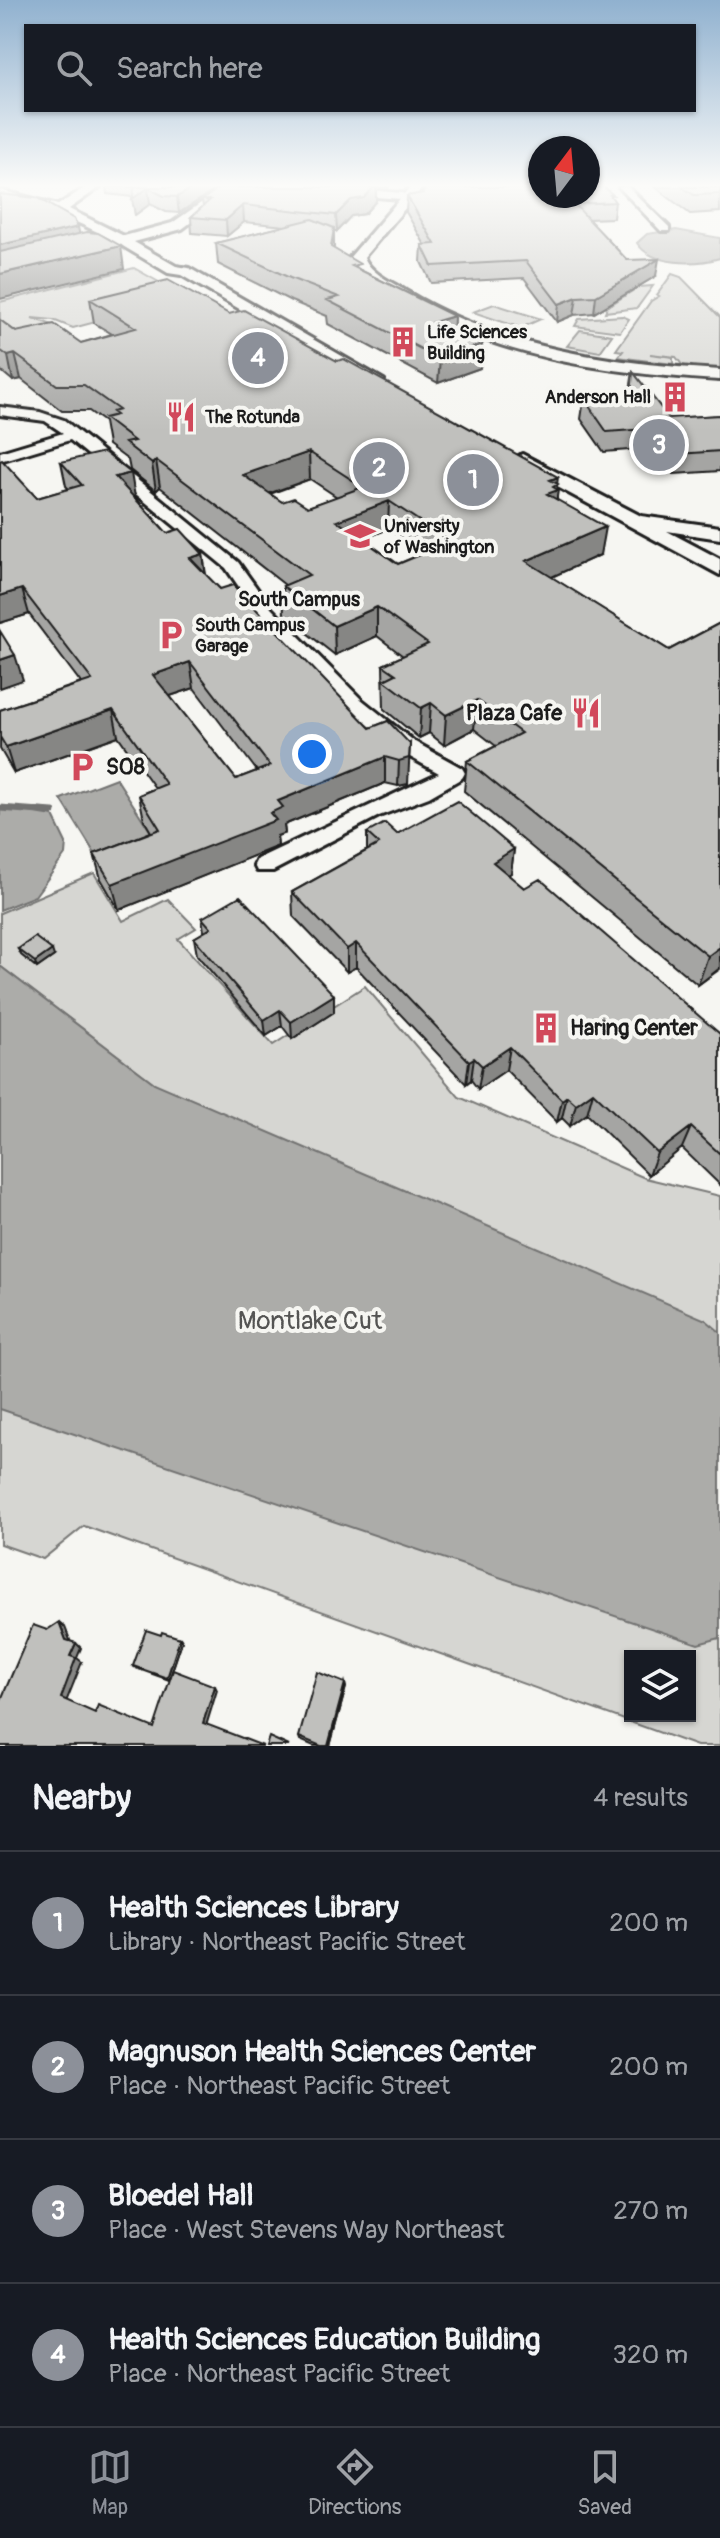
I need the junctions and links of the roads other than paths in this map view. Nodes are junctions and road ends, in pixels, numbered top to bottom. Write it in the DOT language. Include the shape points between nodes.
graph roads {
  1 [pos="170,268"];
  2 [pos="363,268"];
  3 [pos="720,375"];
  4 [pos="385,386"];
  5 [pos="0,411"];
  6 [pos="0,422"];
  7 [pos="72,435"];
  8 [pos="506,451"];
  9 [pos="0,457"];
  10 [pos="629,519"];
  11 [pos="720,533"];
  12 [pos="720,568"];
  13 [pos="265,865"];
  1 -- 4 [label="main road" via="170,274"];
  2 -- 3 [label="main road" via="412,303 461,327 534,349"];
  5 -- 7 [label="street" via="52,420"];
  6 -- 7 [label="street"];
  7 -- 9 [label="street"];
  7 -- 13 [label="street" via="223,557 265,612 354,703 408,747 455,773"];
  8 -- 10 [label="main road"];
  10 -- 11 [label="main road"];
  10 -- 12 [label="main road"];
}
